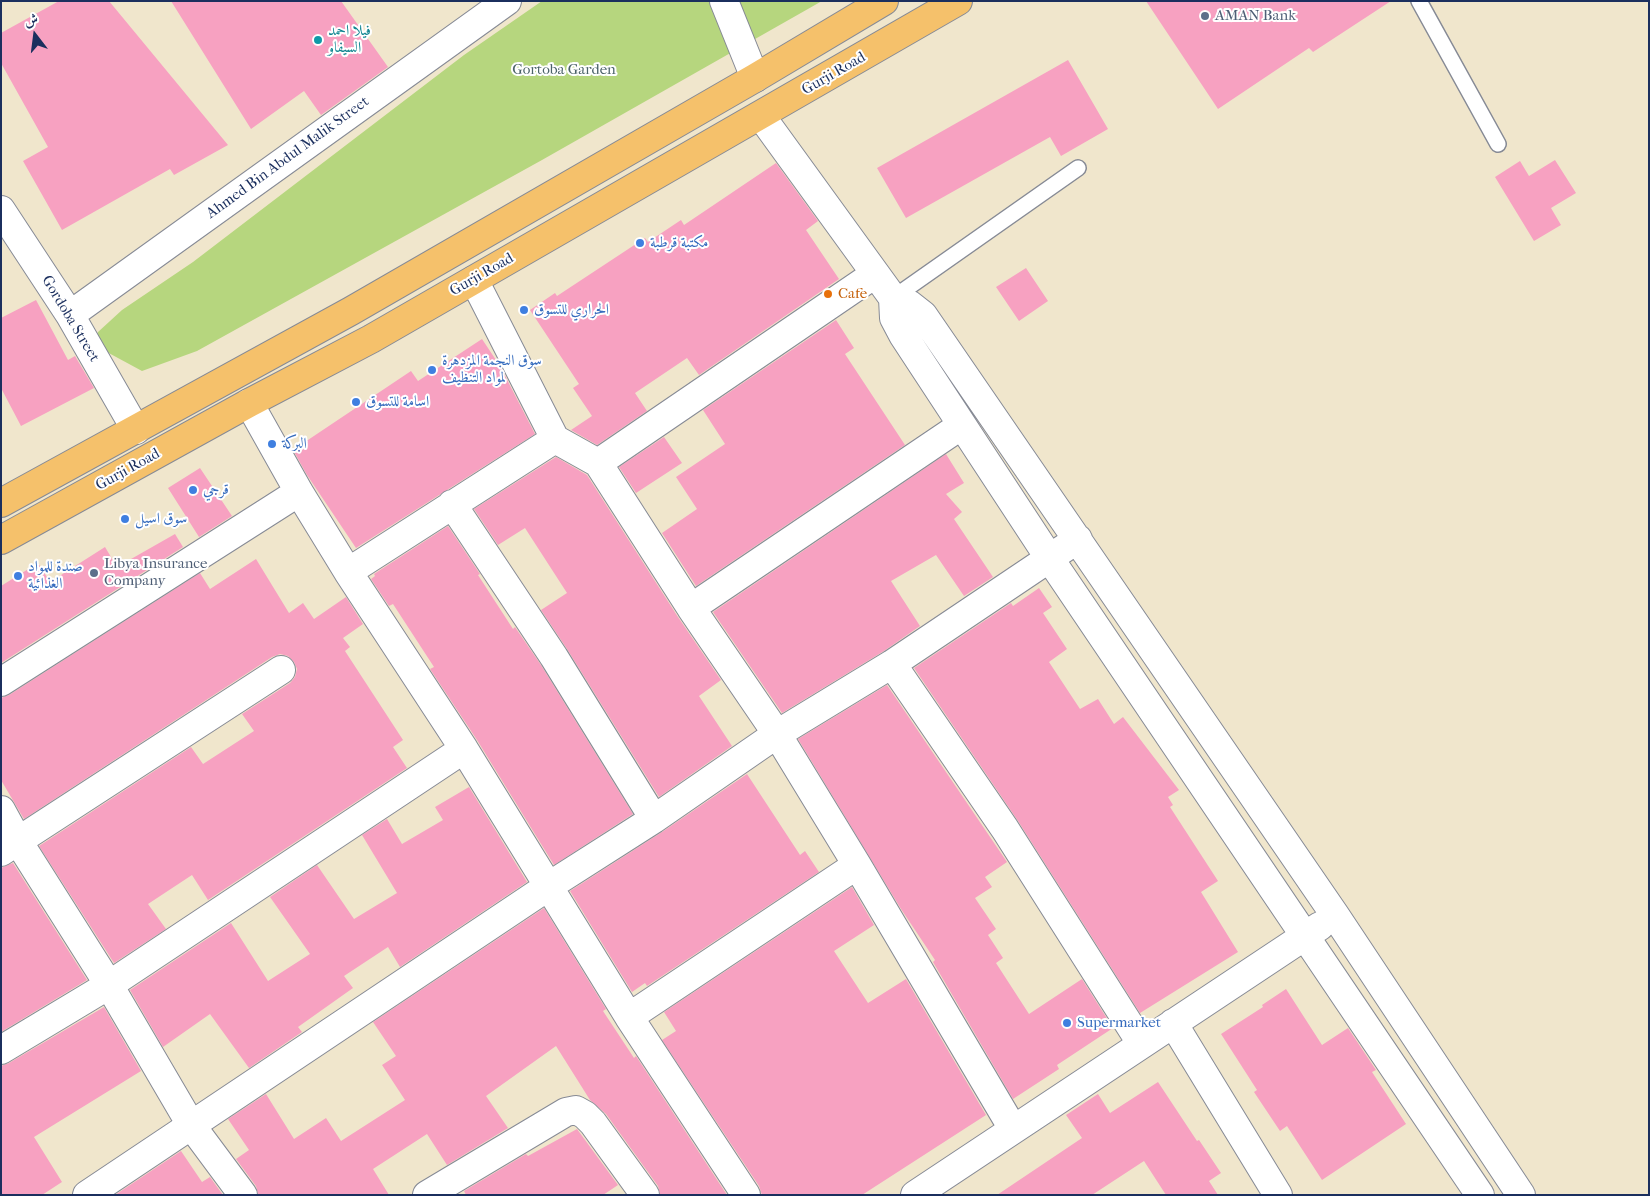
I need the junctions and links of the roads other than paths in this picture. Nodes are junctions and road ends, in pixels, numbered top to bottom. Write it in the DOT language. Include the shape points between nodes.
graph roads {
  1 [pos="507,1"];
  2 [pos="884,1"];
  3 [pos="958,1"];
  4 [pos="1419,1"];
  5 [pos="728,3"];
  6 [pos="755,78"];
  7 [pos="761,116"];
  8 [pos="1498,144"];
  9 [pos="1078,168"];
  10 [pos="1,210"];
  11 [pos="875,274"];
  12 [pos="474,280"];
  13 [pos="893,298"];
  14 [pos="70,315"];
  15 [pos="249,403"];
  16 [pos="962,425"];
  17 [pos="136,430"];
  18 [pos="555,439"];
  19 [pos="598,463"];
  20 [pos="299,492"];
  21 [pos="1,503"];
  22 [pos="452,504"];
  23 [pos="1078,539"];
  24 [pos="1,540"];
  25 [pos="1050,559"];
  26 [pos="348,572"];
  27 [pos="691,608"];
  28 [pos="892,664"];
  29 [pos="281,670"];
  30 [pos="1,682"];
  31 [pos="777,734"];
  32 [pos="464,749"];
  33 [pos="1,810"];
  34 [pos="654,819"];
  35 [pos="10,847"];
  36 [pos="856,865"];
  37 [pos="549,886"];
  38 [pos="1335,915"];
  39 [pos="1306,936"];
  40 [pos="110,985"];
  41 [pos="629,1017"];
  42 [pos="1173,1023"];
  43 [pos="1141,1043"];
  44 [pos="1,1050"];
  45 [pos="191,1126"];
  46 [pos="1013,1129"];
  47 [pos="87,1195"];
  48 [pos="243,1195"];
  49 [pos="427,1195"];
  50 [pos="644,1195"];
  51 [pos="746,1195"];
  52 [pos="915,1195"];
  53 [pos="1278,1195"];
  54 [pos="1480,1195"];
  55 [pos="1521,1195"];
  1 -- 14 [label="street, Ahmed Bin Abdul Malik Street"];
  2 -- 6 [label="highway, Gurji Road"];
  3 -- 7 [label="highway, Gurji Road"];
  4 -- 8 [label="lane"];
  5 -- 6 [label="street"];
  6 -- 17 [label="highway, Gurji Road" via="351,312"];
  7 -- 11 [label="street"];
  7 -- 12 [label="highway, Gurji Road"];
  9 -- 13 [label="lane"];
  10 -- 14 [label="street, Gordoba Street"];
  11 -- 13 [label="street"];
  11 -- 19 [label="street"];
  12 -- 15 [label="highway, Gurji Road"];
  12 -- 18 [label="street"];
  13 -- 16 [label="street" via="897,327"];
  13 -- 23 [label="street" via="909,304 923,315"];
  14 -- 17 [label="street, Gordoba Street"];
  15 -- 20 [label="street"];
  15 -- 24 [label="highway, Gurji Road"];
  16 -- 25 [label="street"];
  16 -- 27 [label="street"];
  17 -- 21 [label="highway, Gurji Road"];
  18 -- 19 [label="street"];
  18 -- 22 [label="street"];
  19 -- 27 [label="street"];
  20 -- 26 [label="street"];
  20 -- 30 [label="street"];
  22 -- 26 [label="street"];
  22 -- 34 [label="street" via="554,657"];
  23 -- 25 [label="street"];
  23 -- 38 [label="street"];
  25 -- 28 [label="street"];
  25 -- 39 [label="street"];
  26 -- 32 [label="street"];
  27 -- 31 [label="street"];
  28 -- 31 [label="street"];
  28 -- 43 [label="street" via="1005,829"];
  29 -- 35 [label="street"];
  31 -- 34 [label="street"];
  31 -- 36 [label="street"];
  32 -- 37 [label="street"];
  32 -- 40 [label="street"];
  33 -- 35 [label="street"];
  34 -- 37 [label="street"];
  35 -- 40 [label="street"];
  36 -- 41 [label="street"];
  36 -- 46 [label="street"];
  37 -- 41 [label="street"];
  37 -- 45 [label="street"];
  38 -- 39 [label="street"];
  38 -- 55 [label="street"];
  39 -- 42 [label="street"];
  39 -- 54 [label="street"];
  40 -- 44 [label="street"];
  40 -- 45 [label="street"];
  41 -- 51 [label="street"];
  42 -- 43 [label="street"];
  42 -- 53 [label="street"];
  43 -- 46 [label="street"];
  45 -- 47 [label="street"];
  45 -- 48 [label="street"];
  46 -- 52 [label="street"];
  49 -- 50 [label="street" via="566,1112 576,1110 593,1123"];
}
